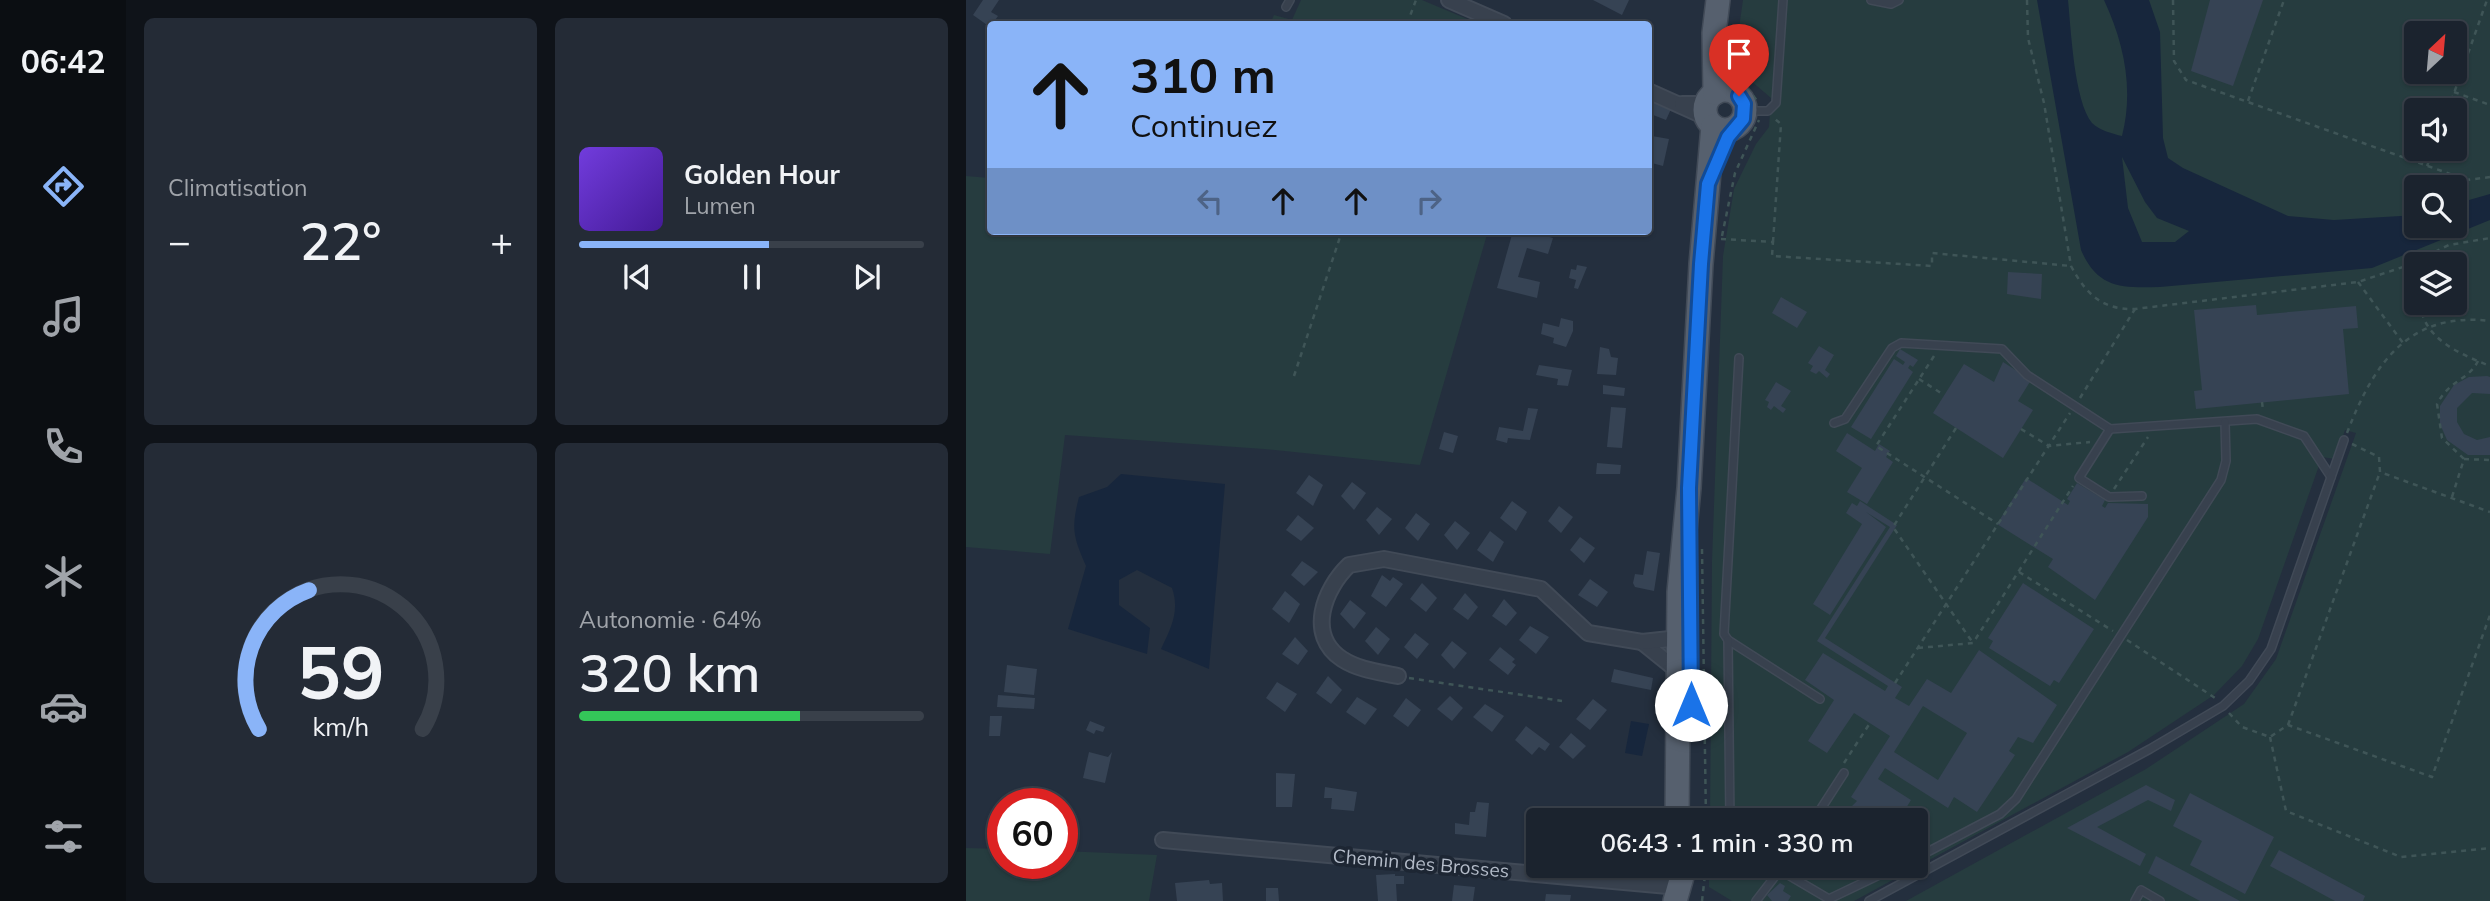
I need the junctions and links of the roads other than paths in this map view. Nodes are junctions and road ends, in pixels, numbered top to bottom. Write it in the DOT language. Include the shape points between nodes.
graph roads {
  1 [pos="1449,0"];
  2 [pos="1718,0"];
  3 [pos="1726,0"];
  4 [pos="1783,0"];
  5 [pos="1871,0"];
  6 [pos="1899,0"];
  7 [pos="1497,21"];
  8 [pos="1652,93"];
  9 [pos="1731,110"];
  10 [pos="1739,358"];
  11 [pos="2225,422"];
  12 [pos="1834,423"];
  13 [pos="2110,429"];
  14 [pos="2344,440"];
  15 [pos="2331,477"];
  16 [pos="2142,496"];
  17 [pos="1728,640"];
  18 [pos="1642,642"];
  19 [pos="1683,648"];
  20 [pos="1398,676"];
  21 [pos="1820,699"];
  22 [pos="1844,773"];
  23 [pos="1677,808"];
  24 [pos="1689,808"];
  25 [pos="1730,808"];
  26 [pos="1821,808"];
  27 [pos="1163,840"];
  28 [pos="1928,852"];
  29 [pos="1772,878"];
  30 [pos="1796,878"];
  31 [pos="1872,878"];
  32 [pos="1673,887"];
  33 [pos="1756,901"];
  34 [pos="1869,901"];
  35 [pos="2135,901"];
  36 [pos="2160,901"];
  1 -- 7 [label="street"];
  2 -- 9 [label="main road" via="1714,33"];
  3 -- 9 [label="main road" via="1724,54"];
  4 -- 9 [label="lane" via="1776,103"];
  5 -- 6 [label="lane" via="1891,4"];
  8 -- 9 [label="street" via="1674,103"];
  9 -- 19 [label="main road" via="1708,184 1679,592"];
  10 -- 17 [label="lane" via="1724,634"];
  11 -- 13 [label="lane"];
  11 -- 15 [label="lane" via="2257,419 2304,436"];
  11 -- 28 [label="lane" via="2227,461 2221,480 2016,799 2000,814"];
  12 -- 13 [label="lane" via="1845,419 1892,348 1901,344 2002,349 2027,375"];
  13 -- 16 [label="lane" via="2078,478 2109,498"];
  14 -- 15 [label="lane"];
  15 -- 34 [label="lane" via="2272,649 2223,706"];
  17 -- 21 [label="lane"];
  17 -- 25 [label="lane"];
  18 -- 19 [label="street"];
  18 -- 19 [label="street" via="1673,667"];
  18 -- 20 [label="street" via="1588,633 1541,589 1384,559 1349,565 1323,606 1322,625 1329,648 1359,668"];
  19 -- 23 [label="main road"];
  19 -- 24 [label="main road" via="1691,705"];
  22 -- 26 [label="lane"];
  27 -- 32 [label="street, Chemin des Brosses"];
  29 -- 33 [label="lane"];
  30 -- 31 [label="lane" via="1829,898"];
  35 -- 36 [label="lane" via="2141,890"];
}
